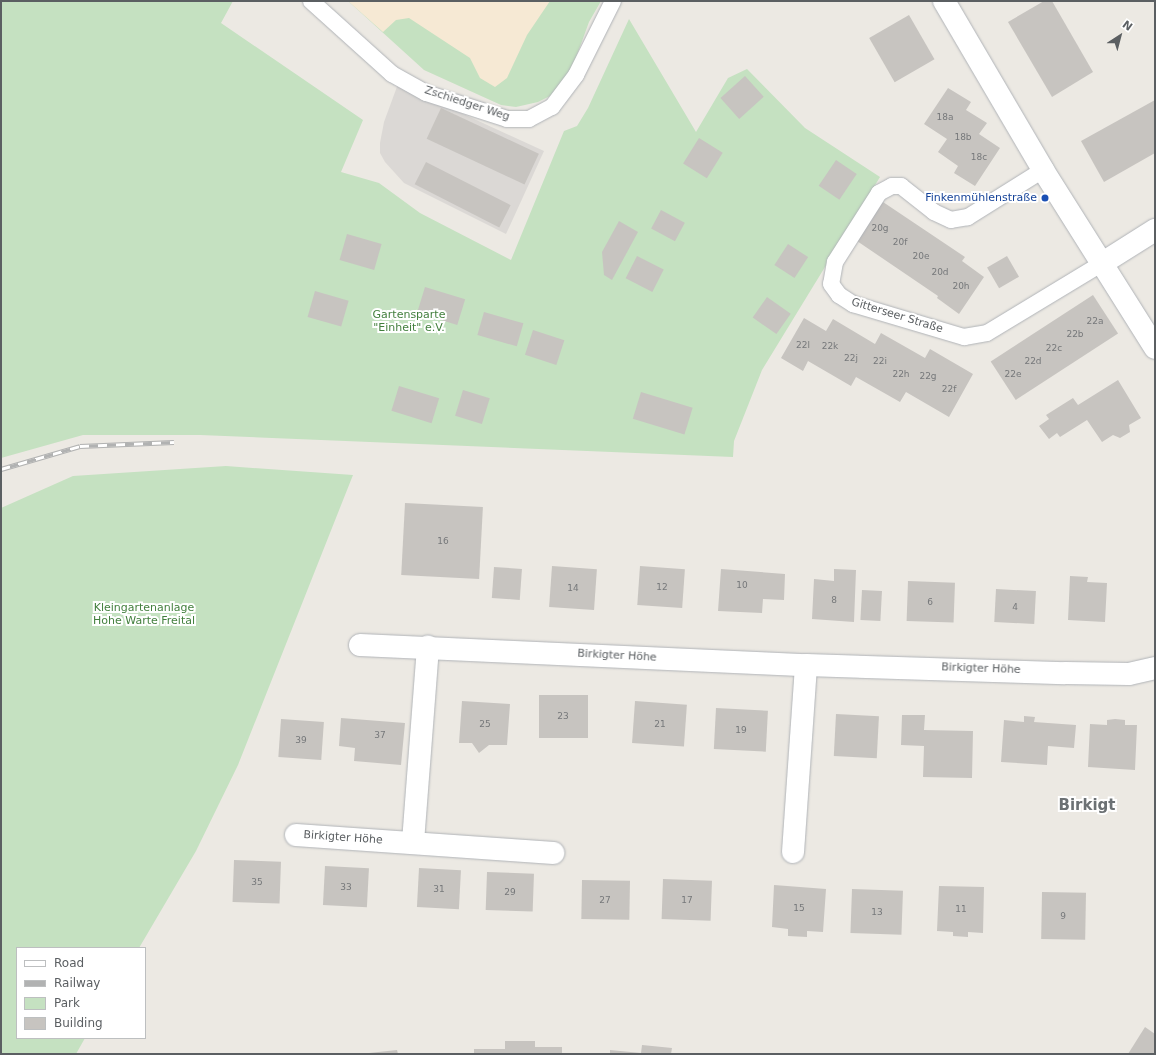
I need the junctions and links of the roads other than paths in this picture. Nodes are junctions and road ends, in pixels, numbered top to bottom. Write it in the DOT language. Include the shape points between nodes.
graph roads {
  1 [pos="311,1"];
  2 [pos="613,1"];
  3 [pos="944,1"];
  4 [pos="1043,170"];
  5 [pos="1155,230"];
  6 [pos="1101,264"];
  7 [pos="1155,348"];
  8 [pos="360,645"];
  9 [pos="428,647"];
  10 [pos="806,665"];
  11 [pos="1155,668"];
  12 [pos="296,835"];
  13 [pos="413,842"];
  14 [pos="793,852"];
  15 [pos="553,853"];
  1 -- 2 [label="lane, Zschiedger Weg" via="392,74 426,93 507,119 529,119 552,107 576,75"];
  3 -- 4 [label="street"];
  4 -- 6 [label="street"];
  4 -- 6 [label="lane, Gitterseer Straße" via="968,217 951,220 934,212 901,186 892,186 879,193 835,262 831,284 839,295 854,304 964,337 987,333"];
  5 -- 6 [label="street"];
  6 -- 7 [label="street"];
  8 -- 9 [label="street, Birkigter Höhe"];
  9 -- 10 [label="street, Birkigter Höhe"];
  9 -- 13 [label="street"];
  10 -- 11 [label="street, Birkigter Höhe" via="1129,674"];
  10 -- 14 [label="street"];
  12 -- 13 [label="street, Birkigter Höhe"];
  13 -- 15 [label="street, Birkigter Höhe"];
}
